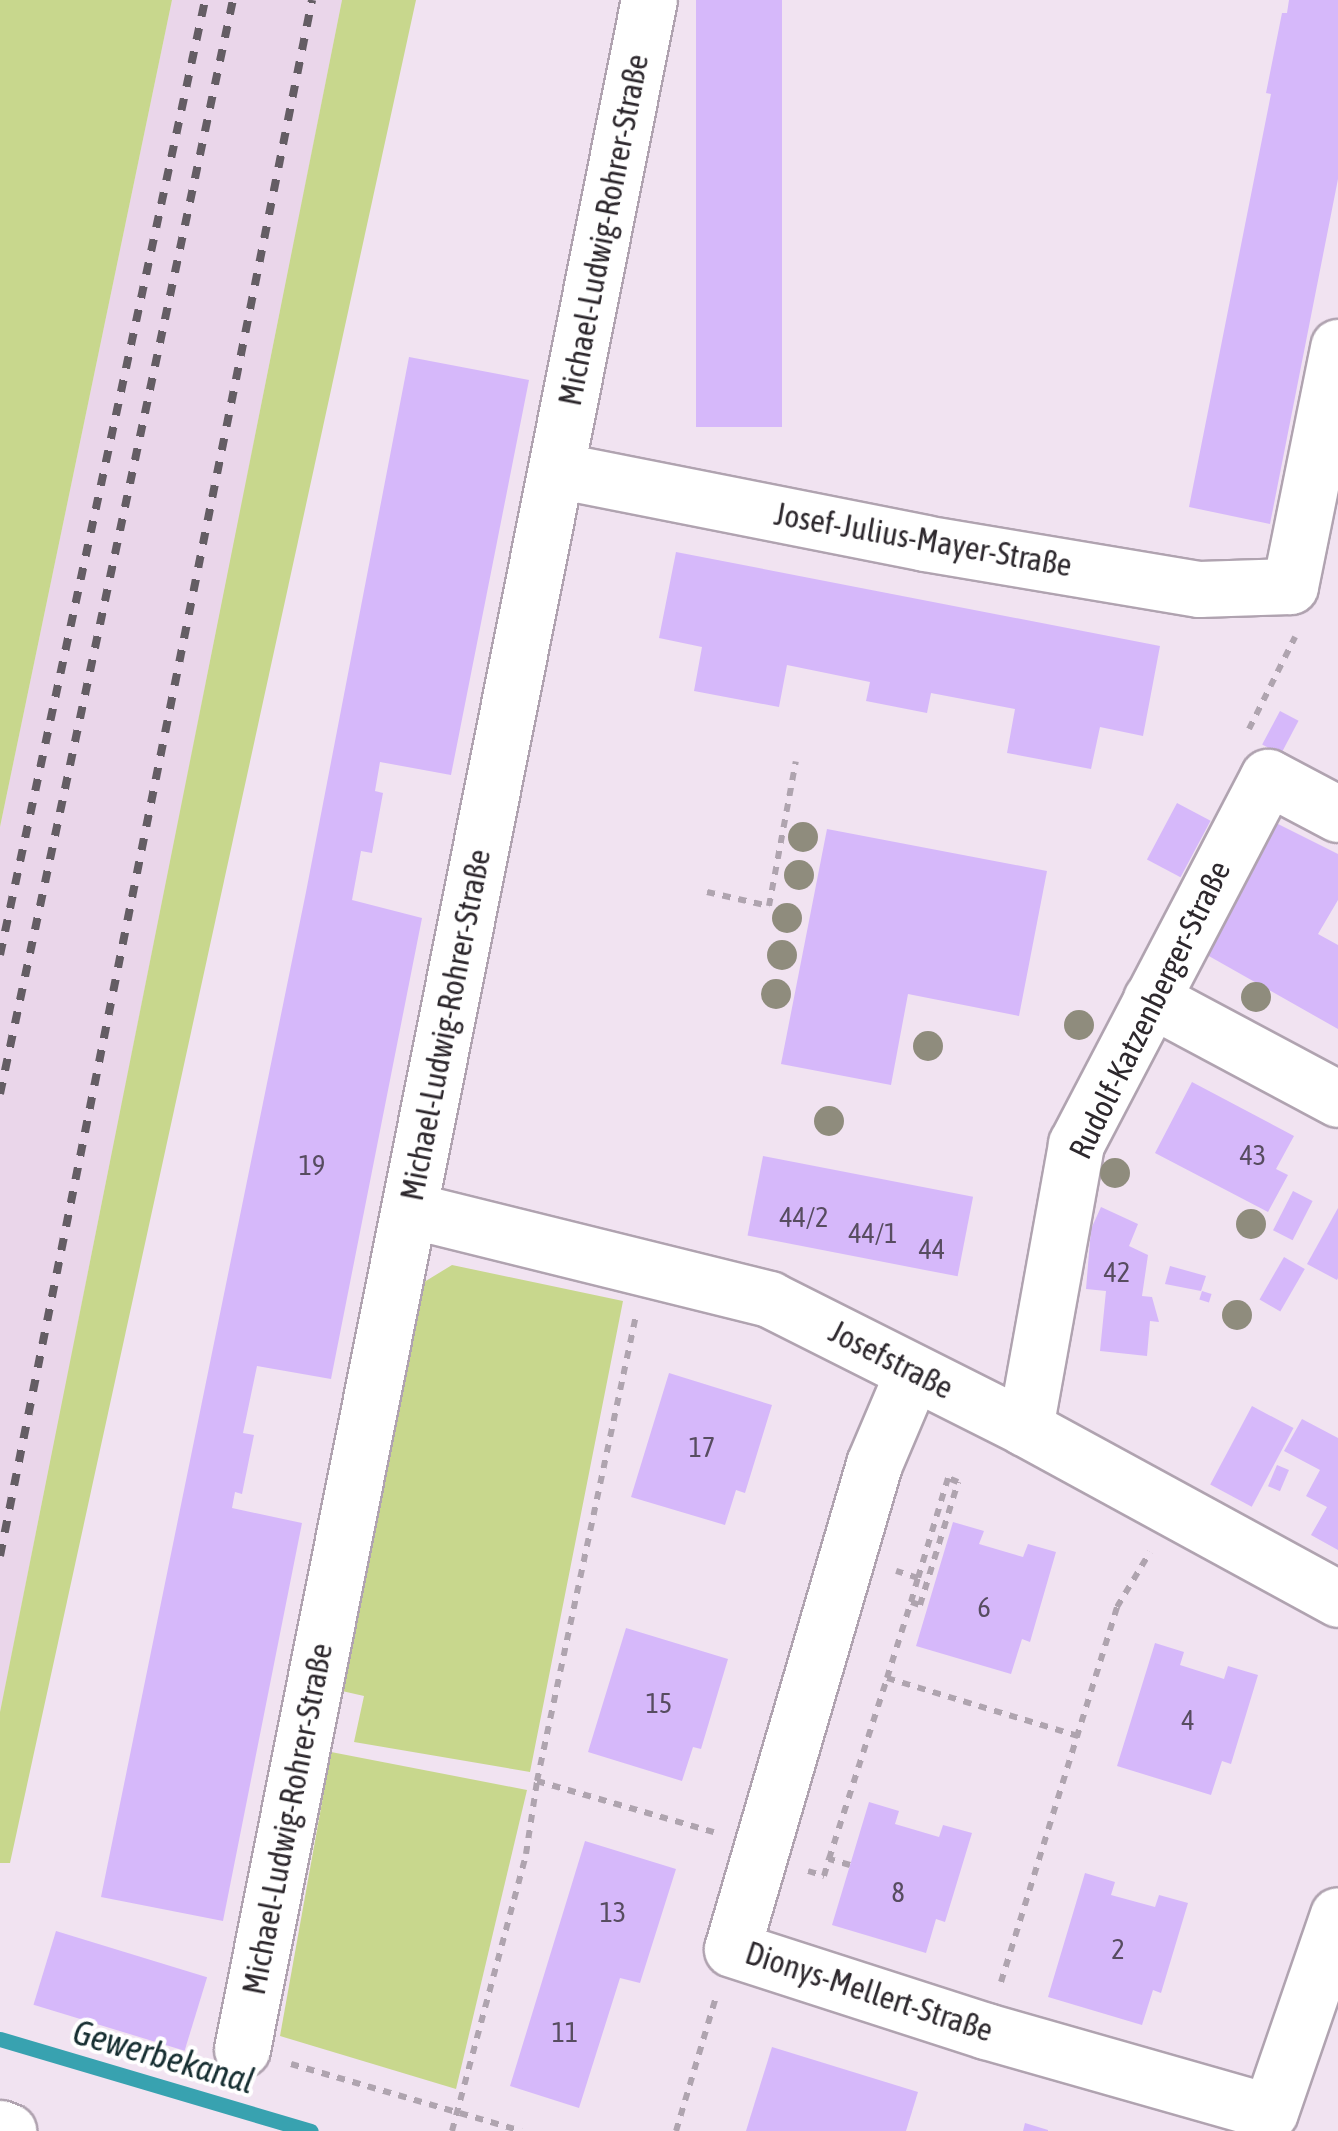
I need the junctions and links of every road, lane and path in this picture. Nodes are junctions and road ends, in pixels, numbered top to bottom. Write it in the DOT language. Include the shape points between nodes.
graph roads {
  1 [pos="649,0"];
  2 [pos="1338,347"];
  3 [pos="558,470"];
  4 [pos="1290,586"];
  5 [pos="796,761"];
  6 [pos="1261,791"];
  7 [pos="1338,814"];
  8 [pos="707,892"];
  9 [pos="1151,999"];
  10 [pos="1338,1099"];
  11 [pos="410,1210"];
  12 [pos="646,1266"];
  13 [pos="914,1372"];
  14 [pos="1025,1428"];
  15 [pos="847,1556"];
  16 [pos="1139,1572"];
  17 [pos="918,1578"];
  18 [pos="1338,1599"];
  19 [pos="911,1602"];
  20 [pos="887,1678"];
  21 [pos="1078,1736"];
  22 [pos="537,1781"];
  23 [pos="762,1846"];
  24 [pos="829,1859"];
  25 [pos="850,1865"];
  26 [pos="815,1873"];
  27 [pos="1338,1914"];
  28 [pos="732,1949"];
  29 [pos="986,2031"];
  30 [pos="242,2049"];
  31 [pos="458,2112"];
  32 [pos="0,2128"];
  33 [pos="8,2131"];
  34 [pos="452,2131"];
  35 [pos="521,2131"];
  36 [pos="676,2131"];
  1 -- 3 [label="street, Michael-Ludwig-Rohrer-Straße"];
  2 -- 4 [label="street"];
  3 -- 4 [label="street, Josef-Julius-Mayer-Straße" via="1200,590"];
  3 -- 11 [label="street, Michael-Ludwig-Rohrer-Straße"];
  4 -- 6 [label="path" via="1296,640 1243,740"];
  5 -- 8 [label="path" via="769,906"];
  6 -- 7 [label="street"];
  6 -- 9 [label="street, Rudolf-Katzenberger-Straße"];
  9 -- 10 [label="street"];
  9 -- 14 [label="street, Rudolf-Katzenberger-Straße" via="1076,1144"];
  11 -- 12 [label="street, Josefstraße"];
  11 -- 30 [label="street, Michael-Ludwig-Rohrer-Straße"];
  12 -- 13 [label="street, Josefstraße" via="769,1299"];
  12 -- 22 [label="path"];
  13 -- 14 [label="street, Josefstraße"];
  13 -- 15 [label="street, Dionys-Mellert-Straße" via="874,1464"];
  14 -- 18 [label="street, Josefstraße"];
  15 -- 17 [label="path"];
  15 -- 23 [label="street, Dionys-Mellert-Straße"];
  16 -- 21 [label="path" via="1117,1607"];
  17 -- 19 [label="path"];
  17 -- 19 [label="path" via="948,1478 958,1482 933,1575 920,1605"];
  19 -- 20 [label="path"];
  20 -- 21 [label="path"];
  20 -- 24 [label="path"];
  21 -- 29 [label="path"];
  22 -- 23 [label="path"];
  22 -- 31 [label="path" via="526,1854"];
  23 -- 28 [label="street, Dionys-Mellert-Straße"];
  24 -- 25 [label="path"];
  24 -- 26 [label="path" via="824,1876"];
  27 -- 29 [label="street, Dionys-Mellert-Straße" via="1270,2112"];
  28 -- 29 [label="street, Dionys-Mellert-Straße"];
  28 -- 36 [label="path"];
  30 -- 31 [label="path"];
  31 -- 34 [label="path"];
  31 -- 35 [label="path"];
  32 -- 33 [label="street"];
}
